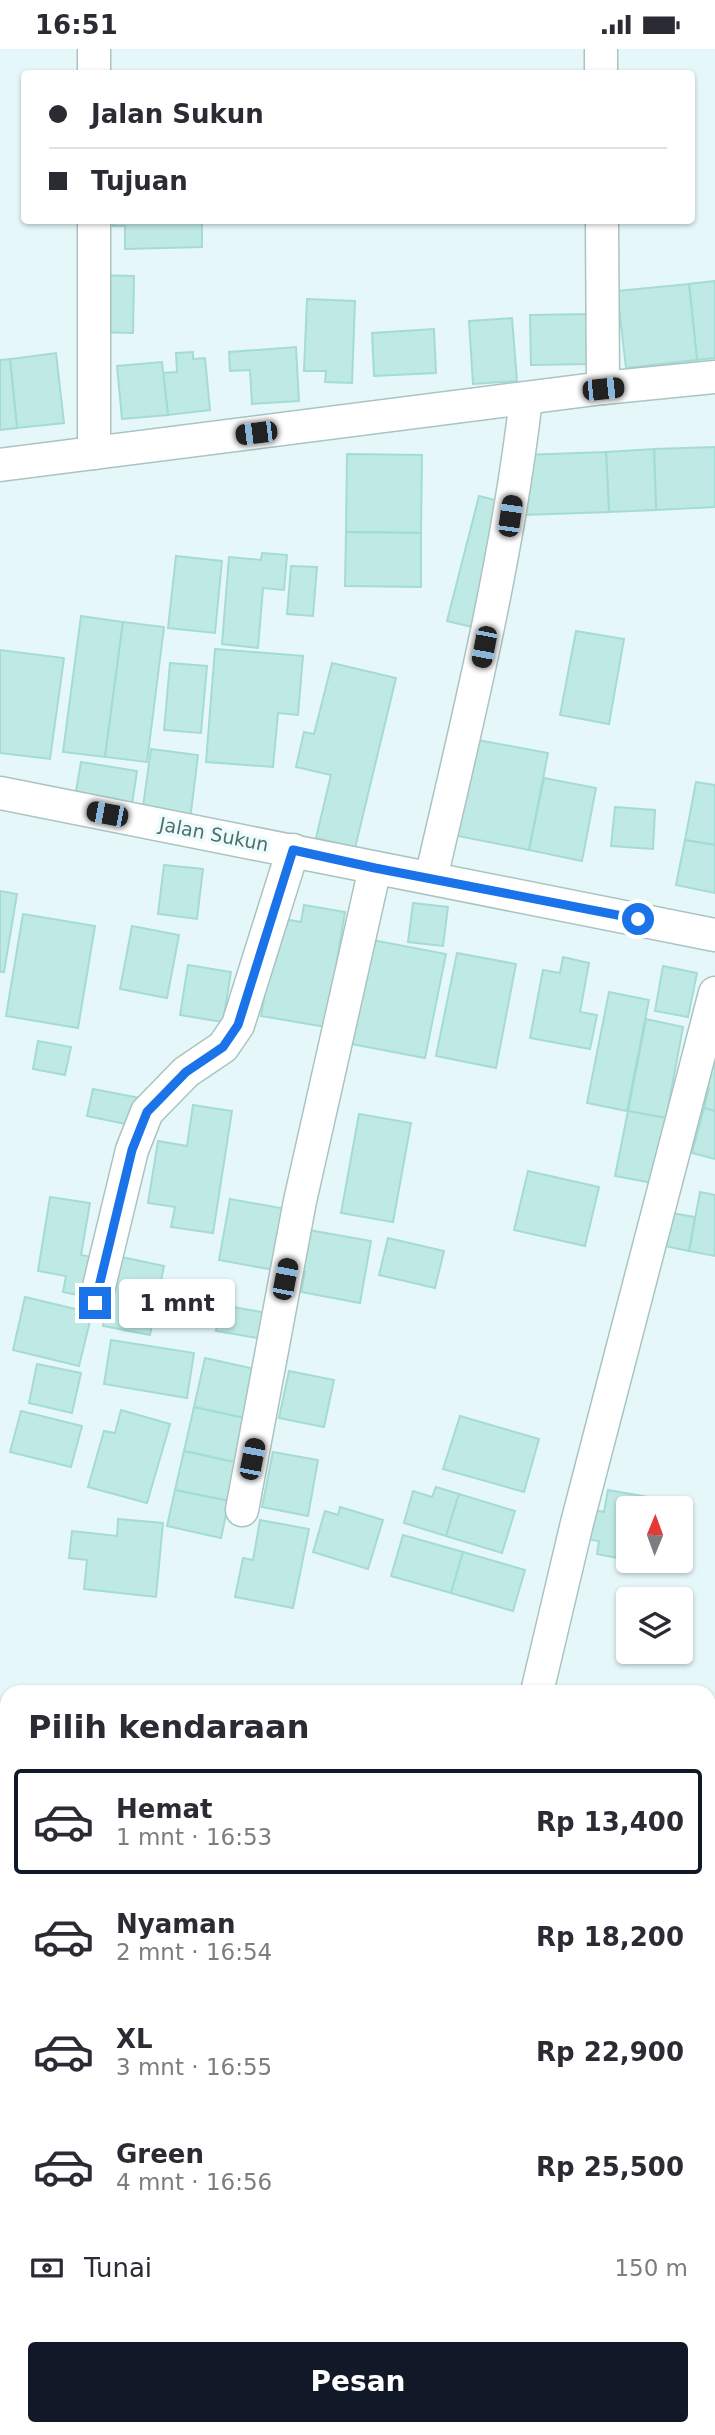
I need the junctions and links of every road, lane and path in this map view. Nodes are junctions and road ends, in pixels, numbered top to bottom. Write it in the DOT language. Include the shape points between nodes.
graph roads {
  1 [pos="94,49"];
  2 [pos="601,49"];
  3 [pos="94,70"];
  4 [pos="601,70"];
  5 [pos="94,224"];
  6 [pos="602,224"];
  7 [pos="715,377"];
  8 [pos="603,389"];
  9 [pos="526,399"];
  10 [pos="94,453"];
  11 [pos="0,465"];
  12 [pos="0,793"];
  13 [pos="293,850"];
  14 [pos="375,868"];
  15 [pos="431,878"];
  16 [pos="715,935"];
  17 [pos="715,993"];
  18 [pos="95,1303"];
  19 [pos="242,1510"];
  20 [pos="539,1685"];
  1 -- 3 [label="street"];
  2 -- 4 [label="street"];
  5 -- 10 [label="street"];
  6 -- 8 [label="street"];
  7 -- 8 [label="street"];
  8 -- 9 [label="street"];
  9 -- 10 [label="street"];
  9 -- 15 [label="street" via="510,516"];
  10 -- 11 [label="street"];
  12 -- 13 [label="street, Jalan Sukun"];
  13 -- 14 [label="street, Jalan Sukun"];
  13 -- 18 [label="street" via="238,1025 223,1047 186,1072 147,1112 132,1150"];
  14 -- 15 [label="street, Jalan Sukun"];
  14 -- 19 [label="street" via="300,1201"];
  15 -- 16 [label="street, Jalan Sukun"];
  17 -- 20 [label="street"];
}
